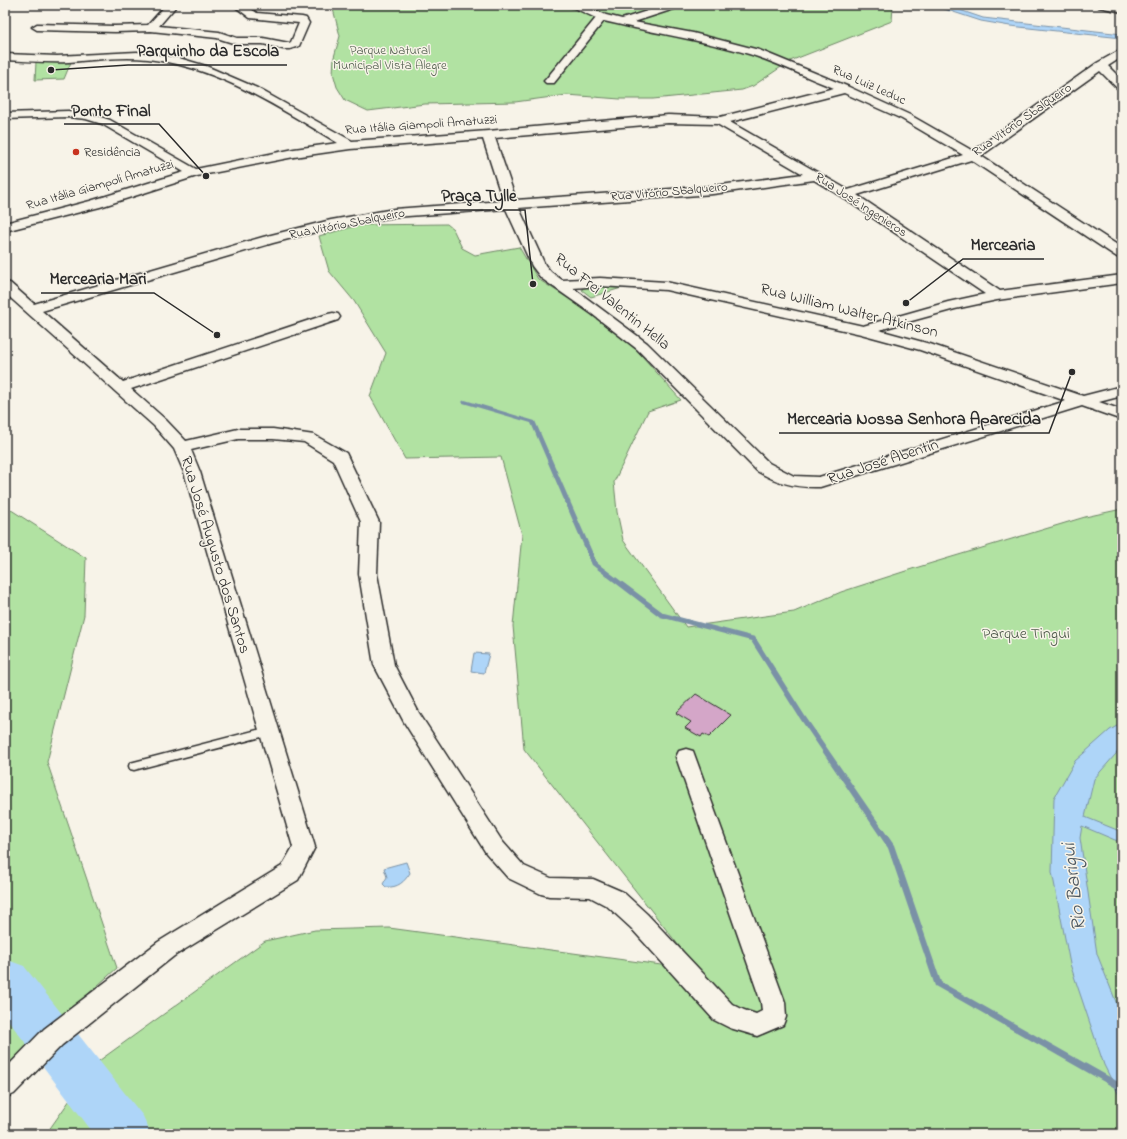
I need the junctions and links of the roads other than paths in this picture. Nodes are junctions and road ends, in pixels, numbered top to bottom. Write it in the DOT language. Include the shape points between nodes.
graph roads {
  1 [pos="172,5"];
  2 [pos="238,5"];
  3 [pos="576,5"];
  4 [pos="676,5"];
  5 [pos="1103,5"];
  6 [pos="1122,9"];
  7 [pos="602,17"];
  8 [pos="622,22"];
  9 [pos="37,27"];
  10 [pos="151,28"];
  11 [pos="115,29"];
  12 [pos="1122,52"];
  13 [pos="102,56"];
  14 [pos="5,57"];
  15 [pos="1101,65"];
  16 [pos="550,81"];
  17 [pos="1122,87"];
  18 [pos="845,89"];
  19 [pos="5,116"];
  20 [pos="720,121"];
  21 [pos="488,135"];
  22 [pos="350,145"];
  23 [pos="973,156"];
  24 [pos="194,173"];
  25 [pos="816,176"];
  26 [pos="847,194"];
  27 [pos="511,204"];
  28 [pos="5,227"];
  29 [pos="1122,254"];
  30 [pos="1122,278"];
  31 [pos="559,284"];
  32 [pos="5,286"];
  33 [pos="997,296"];
  34 [pos="31,310"];
  35 [pos="333,317"];
  36 [pos="863,330"];
  37 [pos="120,388"];
  38 [pos="1122,391"];
  39 [pos="1082,400"];
  40 [pos="1122,415"];
  41 [pos="182,447"];
  42 [pos="805,484"];
  43 [pos="269,731"];
  44 [pos="686,757"];
  45 [pos="134,766"];
  46 [pos="5,1086"];
  1 -- 10 [label="street"];
  2 -- 10 [label="street" via="254,16 302,20 304,23 295,44 283,46 236,41 219,35"];
  3 -- 7 [label="street, Rua Luiz Leduc"];
  4 -- 8 [label="street"];
  5 -- 6 [label="street"];
  7 -- 8 [label="street, Rua Luiz Leduc"];
  7 -- 16 [label="street"];
  8 -- 18 [label="street, Rua Luiz Leduc" via="755,52"];
  9 -- 11 [label="street"];
  10 -- 11 [label="street"];
  11 -- 13 [label="street"];
  12 -- 15 [label="street, Rua Vitório Sbalqueiro"];
  13 -- 14 [label="street" via="56,59"];
  13 -- 22 [label="street" via="148,56 221,74"];
  15 -- 17 [label="street"];
  15 -- 23 [label="street, Rua Vitório Sbalqueiro"];
  18 -- 20 [label="street, Rua Itália Giampoli Amatuzzi"];
  18 -- 23 [label="street, Rua Luiz Leduc" via="906,117"];
  19 -- 24 [label="street" via="87,116 106,122"];
  20 -- 21 [label="street, Rua Itália Giampoli Amatuzzi" via="668,119"];
  20 -- 25 [label="street, Rua José Ingenieros"];
  21 -- 22 [label="street, Rua Itália Giampoli Amatuzzi"];
  21 -- 27 [label="street, Rua Frei Valentin Hella"];
  22 -- 24 [label="street, Rua Itália Giampoli Amatuzzi" via="294,153"];
  23 -- 26 [label="street, Rua Vitório Sbalqueiro"];
  23 -- 29 [label="street, Rua Luiz Leduc"];
  24 -- 28 [label="street, Rua Itália Giampoli Amatuzzi" via="95,204"];
  25 -- 26 [label="street, Rua José Ingenieros"];
  25 -- 27 [label="street, Rua Vitório Sbalqueiro" via="713,190"];
  26 -- 33 [label="street, Rua José Ingenieros"];
  27 -- 31 [label="street, Rua Frei Valentin Hella" via="539,266 546,275"];
  27 -- 34 [label="street, Rua Vitório Sbalqueiro" via="394,213 331,224"];
  30 -- 33 [label="street"];
  31 -- 36 [label="street, Rua William Walter Atkinson" via="600,282 666,286"];
  31 -- 42 [label="street, Rua Frei Valentin Hella" via="642,346 763,467 783,479"];
  32 -- 34 [label="street, Rua José Augusto dos Santos"];
  33 -- 36 [label="street" via="953,305"];
  34 -- 37 [label="street, Rua José Augusto dos Santos"];
  35 -- 37 [label="street"];
  36 -- 39 [label="street, Rua William Walter Atkinson" via="926,346"];
  37 -- 41 [label="street, Rua José Augusto dos Santos" via="160,423"];
  38 -- 39 [label="street, Rua José Abentin"];
  39 -- 40 [label="street, Rua William Walter Atkinson"];
  39 -- 42 [label="street, Rua José Abentin" via="820,482"];
  41 -- 43 [label="street, Rua José Augusto dos Santos" via="192,472"];
  41 -- 44 [label="street" via="238,434 274,434 308,438 340,457 370,522 368,574 384,665 410,718 494,847 516,872 549,888 593,888 615,899 639,921 723,1012 757,1025 774,1017 773,1002"];
  43 -- 45 [label="lane"];
  43 -- 46 [label="street, Rua José Augusto dos Santos" via="304,847 290,873 166,949 53,1037"];
}
